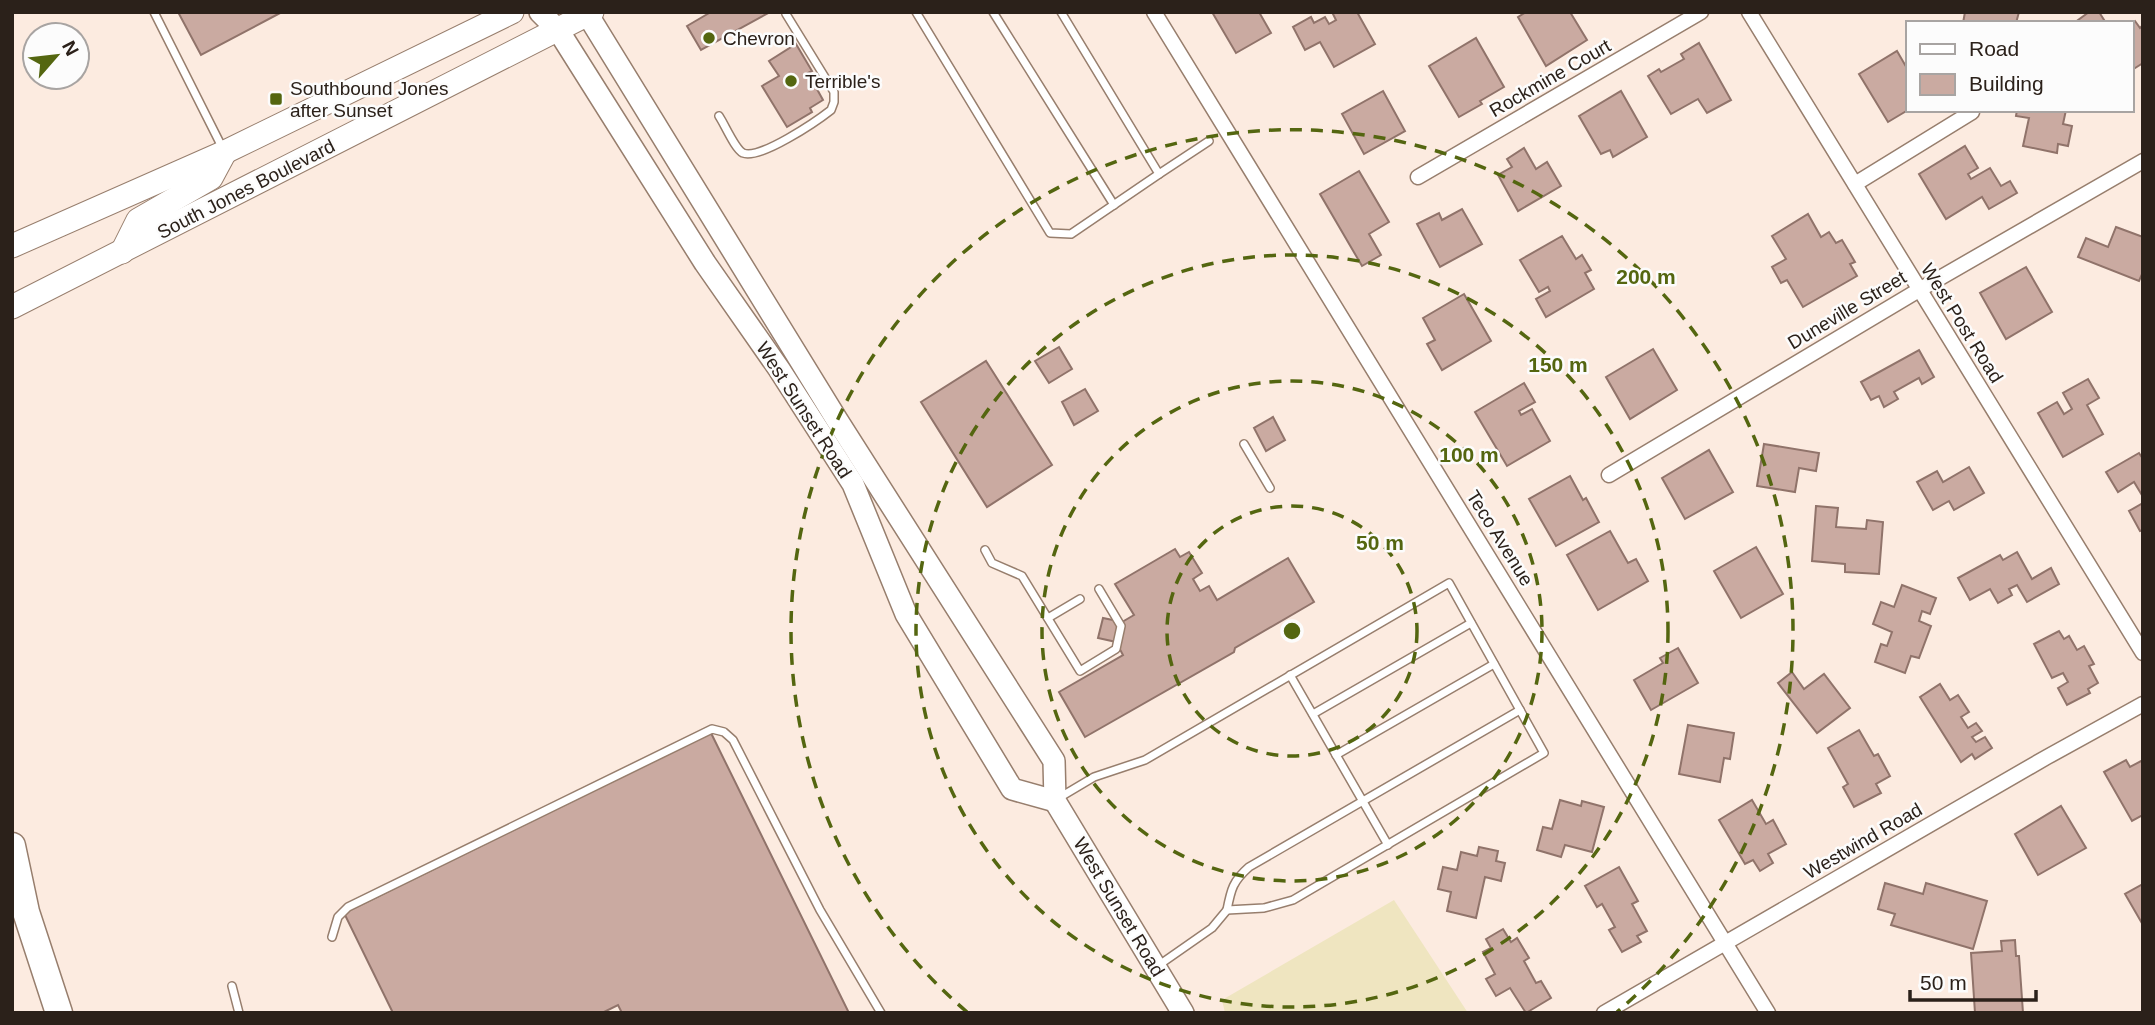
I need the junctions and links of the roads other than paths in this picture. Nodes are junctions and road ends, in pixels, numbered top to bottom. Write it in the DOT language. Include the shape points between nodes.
graph roads {
  1 [pos="154,12"];
  2 [pos="512,12"];
  3 [pos="540,12"];
  4 [pos="916,12"];
  5 [pos="993,12"];
  6 [pos="1061,12"];
  7 [pos="1154,12"];
  8 [pos="1700,12"];
  9 [pos="1749,12"];
  10 [pos="588,13"];
  11 [pos="786,14"];
  12 [pos="558,30"];
  13 [pos="1972,112"];
  14 [pos="719,116"];
  15 [pos="1209,141"];
  16 [pos="225,152"];
  17 [pos="2143,161"];
  18 [pos="1159,174"];
  19 [pos="1418,177"];
  20 [pos="1854,184"];
  21 [pos="1114,205"];
  22 [pos="12,246"];
  23 [pos="122,253"];
  24 [pos="1919,289"];
  25 [pos="12,307"];
  26 [pos="1244,444"];
  27 [pos="1609,475"];
  28 [pos="1270,488"];
  29 [pos="985,550"];
  30 [pos="1099,589"];
  31 [pos="1080,599"];
  32 [pos="1048,618"];
  33 [pos="1471,623"];
  34 [pos="2143,653"];
  35 [pos="1494,664"];
  36 [pos="1290,675"];
  37 [pos="2143,704"];
  38 [pos="1520,710"];
  39 [pos="1312,714"];
  40 [pos="1336,755"];
  41 [pos="1055,801"];
  42 [pos="1362,801"];
  43 [pos="1388,845"];
  44 [pos="12,846"];
  45 [pos="1227,910"];
  46 [pos="332,937"];
  47 [pos="1725,943"];
  48 [pos="1155,967"];
  49 [pos="232,986"];
  50 [pos="60,1013"];
  51 [pos="73,1013"];
  52 [pos="239,1013"];
  53 [pos="881,1013"];
  54 [pos="1183,1013"];
  55 [pos="1604,1013"];
  56 [pos="1768,1013"];
  1 -- 16 [label="lane"];
  2 -- 16 [label="main road"];
  3 -- 12 [label="main road, West Sunset Road"];
  4 -- 21 [label="lane" via="1050,233 1071,234"];
  5 -- 21 [label="lane"];
  6 -- 18 [label="lane"];
  7 -- 47 [label="street, Teco Avenue"];
  8 -- 19 [label="street, Rockmine Court"];
  9 -- 20 [label="street, West Post Road"];
  10 -- 12 [label="main road, South Jones Boulevard"];
  10 -- 41 [label="main road, West Sunset Road" via="1054,761"];
  11 -- 14 [label="lane" via="834,92 831,110 775,145 748,154 740,151"];
  12 -- 23 [label="main road, South Jones Boulevard"];
  12 -- 41 [label="main road, West Sunset Road" via="705,263 853,484 906,614 1012,789"];
  13 -- 20 [label="street"];
  15 -- 18 [label="lane"];
  16 -- 22 [label="main road"];
  16 -- 23 [label="main road" via="211,178 138,220"];
  17 -- 24 [label="street, Duneville Street"];
  18 -- 21 [label="lane"];
  20 -- 24 [label="street, West Post Road"];
  23 -- 25 [label="main road, South Jones Boulevard"];
  24 -- 27 [label="street, Duneville Street"];
  24 -- 34 [label="street, West Post Road"];
  26 -- 28 [label="lane"];
  29 -- 32 [label="lane" via="992,563 1022,576"];
  30 -- 32 [label="lane" via="1121,626 1116,649 1080,671"];
  31 -- 32 [label="lane"];
  33 -- 35 [label="lane"];
  33 -- 36 [label="lane" via="1449,583"];
  33 -- 39 [label="lane"];
  35 -- 38 [label="lane"];
  35 -- 40 [label="lane"];
  36 -- 39 [label="lane"];
  36 -- 41 [label="lane" via="1145,760 1094,777"];
  37 -- 47 [label="street, Westwind Road"];
  38 -- 42 [label="lane"];
  38 -- 43 [label="lane" via="1544,754"];
  39 -- 40 [label="lane"];
  40 -- 42 [label="lane"];
  41 -- 48 [label="main road, West Sunset Road"];
  42 -- 43 [label="lane"];
  42 -- 45 [label="lane" via="1239,875"];
  43 -- 45 [label="lane" via="1293,900 1264,908"];
  44 -- 50 [label="highway" via="26,912"];
  44 -- 51 [label="main road"];
  45 -- 48 [label="lane" via="1213,928"];
  46 -- 53 [label="lane" via="338,917 348,907 712,729 733,740 820,910"];
  47 -- 55 [label="street, Westwind Road"];
  47 -- 56 [label="street, Teco Avenue"];
  48 -- 54 [label="main road, West Sunset Road"];
  49 -- 52 [label="lane"];
}
